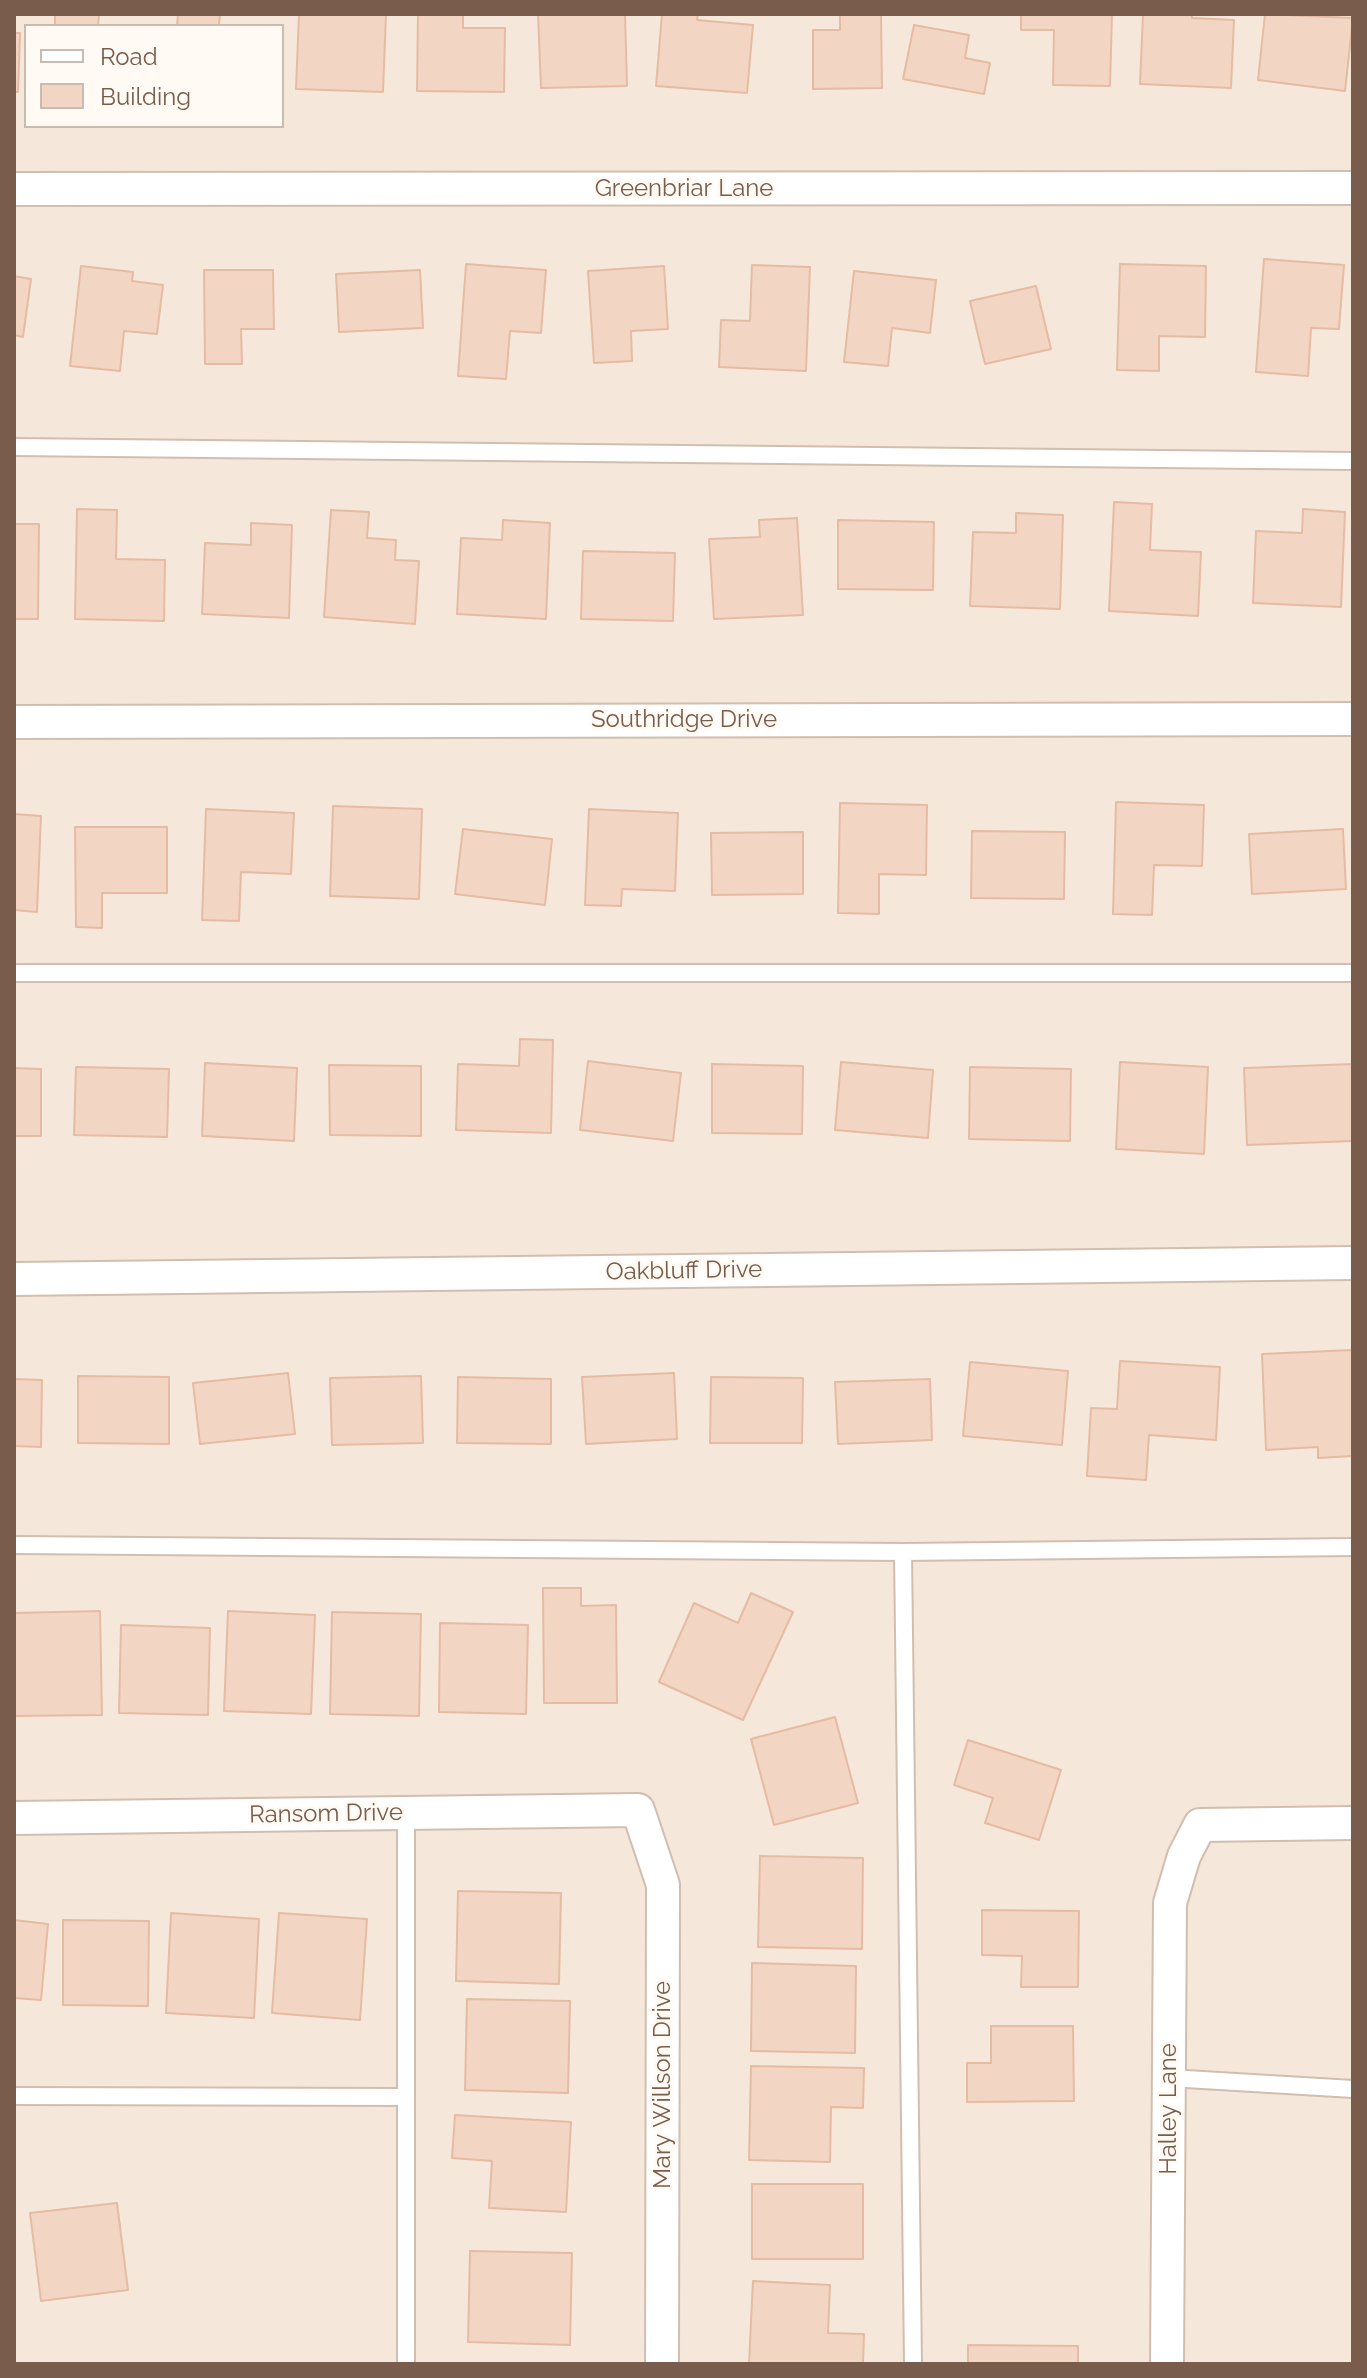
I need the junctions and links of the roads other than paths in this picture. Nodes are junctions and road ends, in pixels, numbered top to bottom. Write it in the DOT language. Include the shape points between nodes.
graph roads {
  1 [pos="1353,188"];
  2 [pos="14,189"];
  3 [pos="14,447"];
  4 [pos="1353,461"];
  5 [pos="1353,719"];
  6 [pos="14,722"];
  7 [pos="14,973"];
  8 [pos="1353,973"];
  9 [pos="1353,1263"];
  10 [pos="14,1279"];
  11 [pos="14,1545"];
  12 [pos="1353,1547"];
  13 [pos="903,1552"];
  14 [pos="638,1810"];
  15 [pos="406,1813"];
  16 [pos="14,1818"];
  17 [pos="1353,1823"];
  18 [pos="1169,2078"];
  19 [pos="1353,2089"];
  20 [pos="14,2096"];
  21 [pos="406,2097"];
  22 [pos="406,2364"];
  23 [pos="662,2364"];
  24 [pos="913,2364"];
  25 [pos="1167,2364"];
  1 -- 2 [label="street, Greenbriar Lane"];
  3 -- 4 [label="lane"];
  5 -- 6 [label="street, Southridge Drive"];
  7 -- 8 [label="lane"];
  9 -- 10 [label="street, Oakbluff Drive"];
  11 -- 13 [label="lane"];
  12 -- 13 [label="lane"];
  13 -- 24 [label="lane"];
  14 -- 15 [label="street, Ransom Drive"];
  14 -- 23 [label="street, Mary Willson Drive" via="663,1885"];
  15 -- 16 [label="street, Ransom Drive"];
  15 -- 21 [label="lane"];
  17 -- 18 [label="street, Halley Lane" via="1200,1825 1170,1903"];
  18 -- 19 [label="lane"];
  18 -- 25 [label="street, Halley Lane"];
  20 -- 21 [label="lane"];
  21 -- 22 [label="lane"];
}
